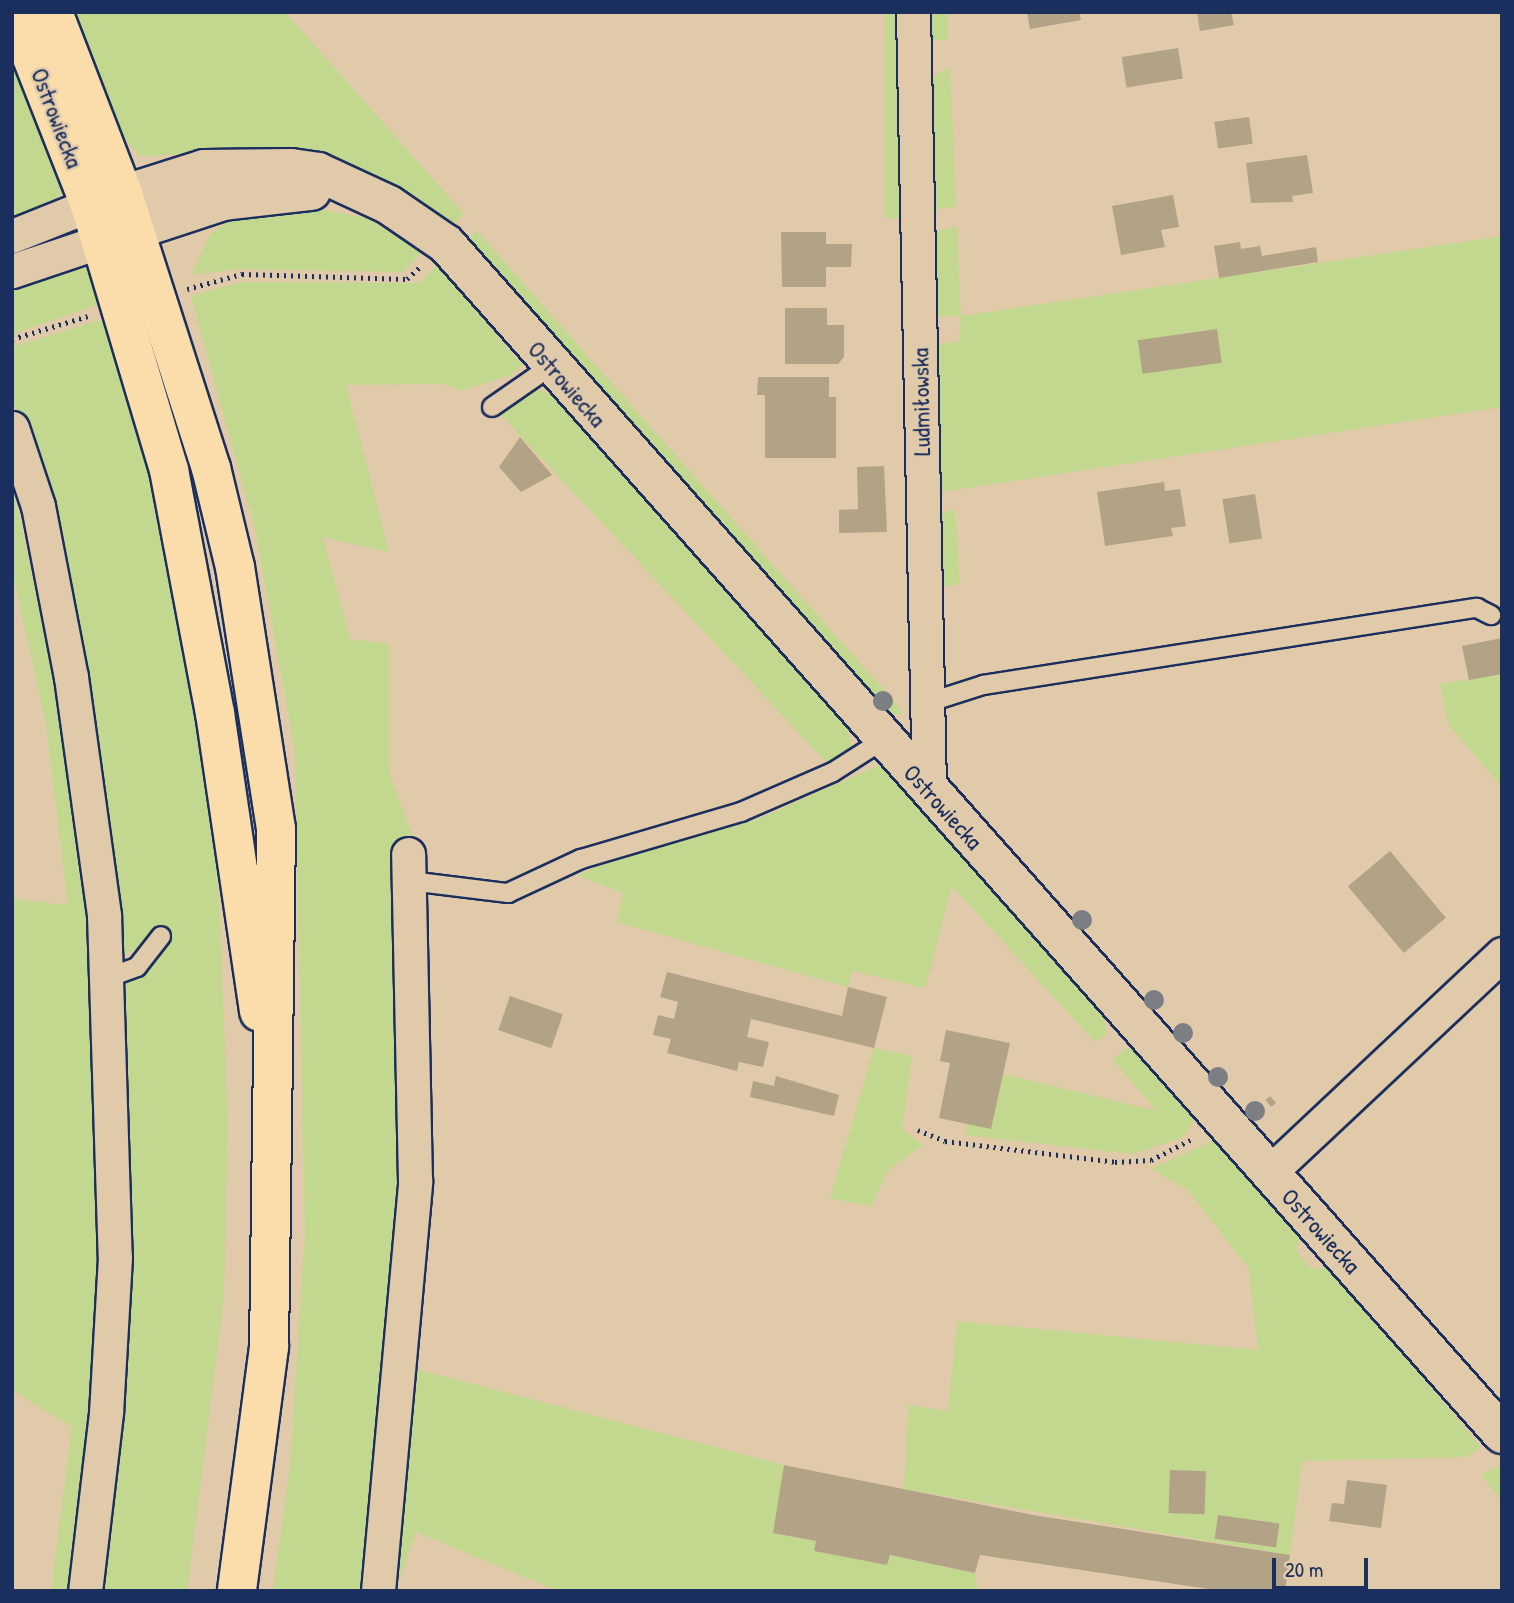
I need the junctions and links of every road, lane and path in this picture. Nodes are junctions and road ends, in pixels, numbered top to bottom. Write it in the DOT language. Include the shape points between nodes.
graph roads {
  1 [pos="14,12"];
  2 [pos="53,12"];
  3 [pos="913,12"];
  4 [pos="372,197"];
  5 [pos="106,198"];
  6 [pos="118,235"];
  7 [pos="12,236"];
  8 [pos="446,244"];
  9 [pos="12,271"];
  10 [pos="140,301"];
  11 [pos="12,339"];
  12 [pos="551,366"];
  13 [pos="492,407"];
  14 [pos="12,428"];
  15 [pos="1491,615"];
  16 [pos="927,702"];
  17 [pos="883,740"];
  18 [pos="929,791"];
  19 [pos="409,867"];
  20 [pos="161,936"];
  21 [pos="1502,954"];
  22 [pos="107,978"];
  23 [pos="1220,1118"];
  24 [pos="918,1130"];
  25 [pos="1269,1173"];
  26 [pos="1502,1434"];
  27 [pos="85,1591"];
  28 [pos="237,1591"];
  29 [pos="378,1591"];
  1 -- 5 [label="main road, Ostrowiecka"];
  2 -- 5 [label="main road, Ostrowiecka"];
  3 -- 16 [label="street, Ludmiłowska"];
  4 -- 5 [label="street, Ostrowiecka" via="318,172 291,168 204,169"];
  4 -- 6 [label="street" via="260,194"];
  4 -- 8 [label="street, Ostrowiecka"];
  5 -- 6 [label="main road, Ostrowiecka"];
  5 -- 7 [label="street"];
  6 -- 9 [label="street"];
  6 -- 10 [label="main road, Ostrowiecka"];
  8 -- 10 [label="path" via="407,279 242,274"];
  8 -- 12 [label="street, Ostrowiecka"];
  10 -- 11 [label="path"];
  10 -- 28 [label="main road, Ostrowiecka" via="235,568 276,829 269,1347"];
  12 -- 13 [label="lane"];
  12 -- 17 [label="street, Ostrowiecka"];
  14 -- 22 [label="street" via="38,506 71,677"];
  15 -- 16 [label="lane" via="1478,608 983,685"];
  16 -- 18 [label="street, Ludmiłowska"];
  17 -- 18 [label="street, Ostrowiecka"];
  17 -- 19 [label="lane" via="833,772 741,812 581,859 508,893"];
  18 -- 23 [label="street, Ostrowiecka"];
  19 -- 29 [label="street" via="415,1181"];
  20 -- 22 [label="lane" via="136,967"];
  21 -- 25 [label="street"];
  22 -- 27 [label="street" via="115,1257 106,1413"];
  23 -- 24 [label="path" via="1170,1153 1136,1162 944,1141"];
  23 -- 25 [label="street, Ostrowiecka"];
  25 -- 26 [label="street, Ostrowiecka"];
}
